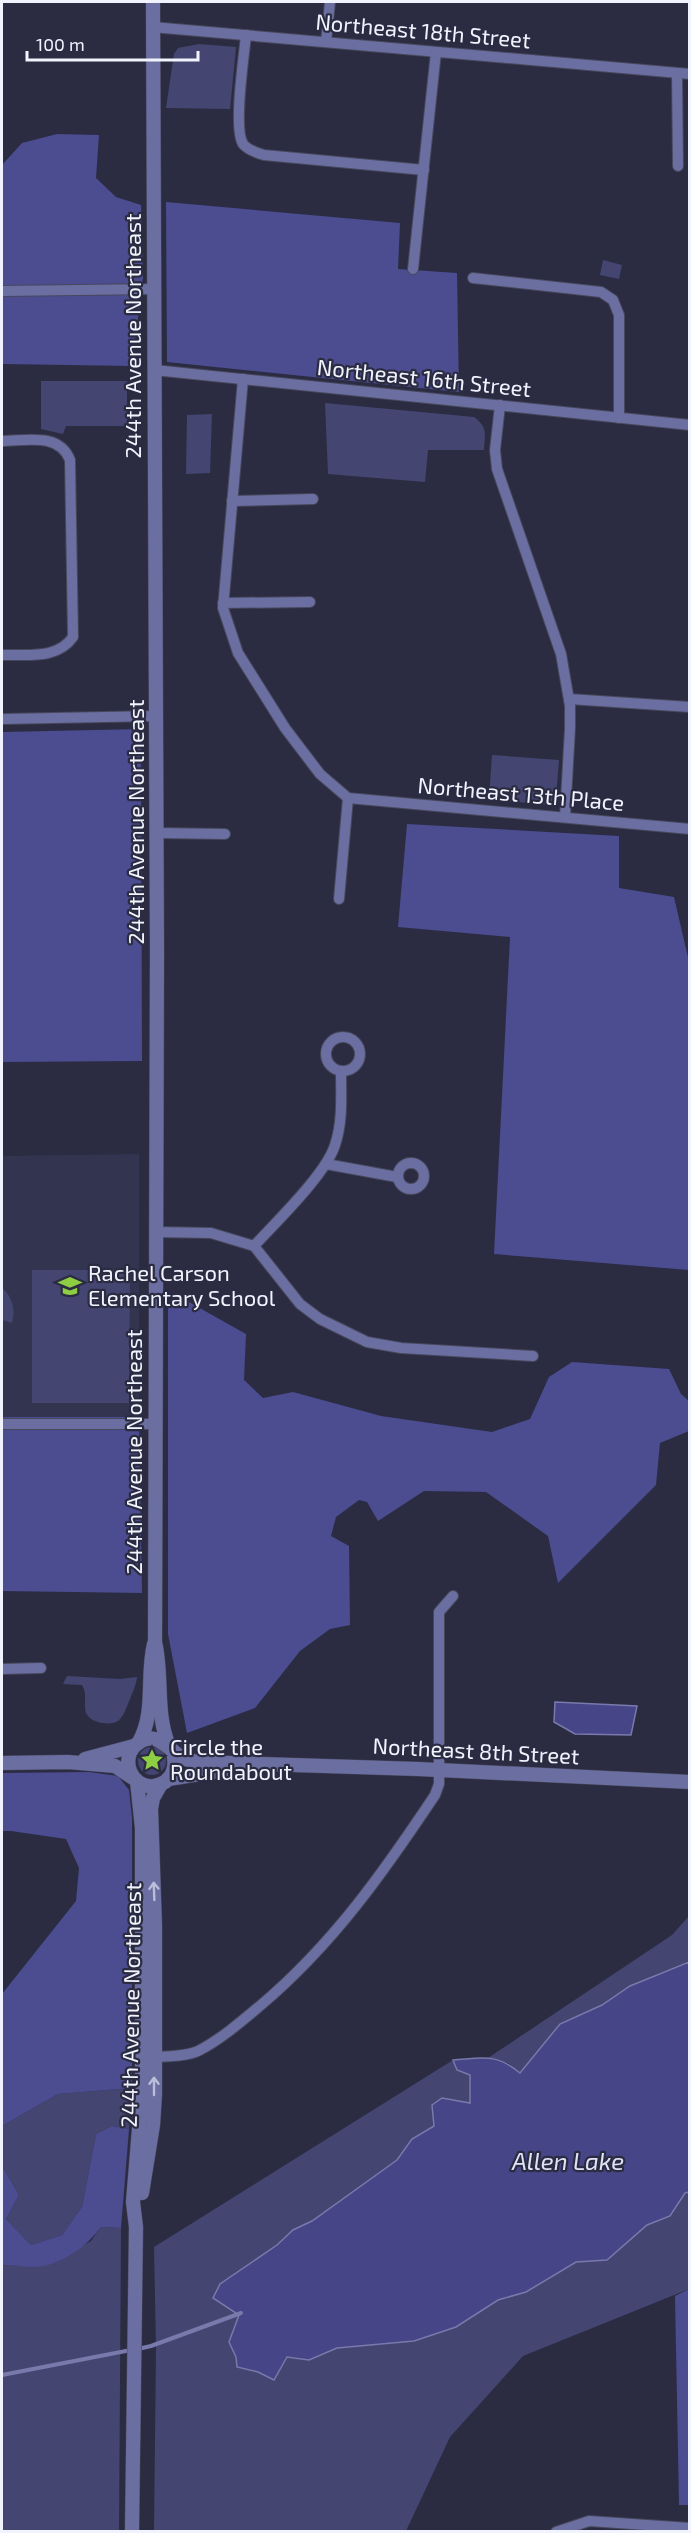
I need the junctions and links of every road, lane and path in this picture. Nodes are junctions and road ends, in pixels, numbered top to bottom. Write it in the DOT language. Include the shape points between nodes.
graph roads {
  1 [pos="153,2"];
  2 [pos="330,2"];
  3 [pos="153,27"];
  4 [pos="246,35"];
  5 [pos="326,42"];
  6 [pos="436,52"];
  7 [pos="677,73"];
  8 [pos="690,74"];
  9 [pos="678,166"];
  10 [pos="424,170"];
  11 [pos="413,269"];
  12 [pos="473,278"];
  13 [pos="153,289"];
  14 [pos="2,291"];
  15 [pos="154,370"];
  16 [pos="243,379"];
  17 [pos="500,405"];
  18 [pos="619,418"];
  19 [pos="690,425"];
  20 [pos="2,441"];
  21 [pos="313,498"];
  22 [pos="231,501"];
  23 [pos="310,602"];
  24 [pos="224,603"];
  25 [pos="2,655"];
  26 [pos="569,699"];
  27 [pos="690,707"];
  28 [pos="157,716"];
  29 [pos="2,719"];
  30 [pos="348,798"];
  31 [pos="565,817"];
  32 [pos="690,829"];
  33 [pos="157,833"];
  34 [pos="225,834"];
  35 [pos="339,899"];
  36 [pos="341,1071"];
  37 [pos="326,1164"];
  38 [pos="397,1177"];
  39 [pos="157,1232"];
  40 [pos="254,1246"];
  41 [pos="533,1356"];
  42 [pos="2,1424"];
  43 [pos="154,1424"];
  44 [pos="453,1596"];
  45 [pos="155,1642"];
  46 [pos="41,1668"];
  47 [pos="2,1669"];
  48 [pos="137,1744"];
  49 [pos="170,1748"];
  50 [pos="68,1762"];
  51 [pos="2,1763"];
  52 [pos="260,1764"];
  53 [pos="439,1770"];
  54 [pos="135,1779"];
  55 [pos="165,1781"];
  56 [pos="690,1782"];
  57 [pos="148,2057"];
  58 [pos="690,2528"];
  59 [pos="132,2532"];
  60 [pos="556,2532"];
  1 -- 3 [label="street, 244th Avenue Northeast"];
  2 -- 5 [label="street"];
  3 -- 4 [label="street, Northeast 18th Street"];
  3 -- 13 [label="street, 244th Avenue Northeast"];
  4 -- 5 [label="street, Northeast 18th Street"];
  4 -- 10 [label="street" via="238,127 248,149 264,155"];
  5 -- 6 [label="street, Northeast 18th Street"];
  6 -- 7 [label="street, Northeast 18th Street"];
  6 -- 10 [label="street"];
  7 -- 8 [label="street, Northeast 18th Street"];
  7 -- 9 [label="street"];
  10 -- 11 [label="street"];
  12 -- 18 [label="street" via="601,292 613,300 619,315"];
  13 -- 14 [label="street"];
  13 -- 15 [label="street, 244th Avenue Northeast"];
  15 -- 16 [label="street, Northeast 16th Street"];
  15 -- 28 [label="street, 244th Avenue Northeast"];
  16 -- 17 [label="street, Northeast 16th Street"];
  16 -- 22 [label="street"];
  17 -- 18 [label="street, Northeast 16th Street"];
  17 -- 26 [label="street" via="497,469 561,654"];
  18 -- 19 [label="street, Northeast 16th Street"];
  20 -- 25 [label="street" via="46,441 61,446 70,460 73,637 54,653"];
  21 -- 22 [label="street"];
  22 -- 24 [label="street"];
  23 -- 24 [label="street"];
  24 -- 30 [label="street" via="238,653 285,728 320,774"];
  26 -- 27 [label="street"];
  26 -- 31 [label="street"];
  28 -- 29 [label="street"];
  28 -- 33 [label="street, 244th Avenue Northeast"];
  30 -- 31 [label="street, Northeast 13th Place"];
  30 -- 35 [label="street"];
  31 -- 32 [label="street, Northeast 13th Place"];
  33 -- 34 [label="street"];
  33 -- 39 [label="street, 244th Avenue Northeast"];
  36 -- 37 [label="street" via="342,1116"];
  37 -- 38 [label="street"];
  37 -- 40 [label="street"];
  39 -- 40 [label="street" via="211,1233"];
  39 -- 43 [label="street, 244th Avenue Northeast"];
  40 -- 41 [label="street" via="300,1304 320,1319 367,1342 401,1348"];
  42 -- 43 [label="street"];
  43 -- 45 [label="street, 244th Avenue Northeast"];
  44 -- 53 [label="street" via="439,1612"];
  45 -- 48 [label="street, 244th Avenue Northeast" via="149,1662 146,1730"];
  45 -- 49 [label="street, 244th Avenue Northeast" via="160,1663 162,1723"];
  46 -- 47 [label="street"];
  48 -- 49 [label="street" via="151,1738"];
  48 -- 50 [label="street"];
  48 -- 54 [label="street" via="128,1758 129,1772"];
  49 -- 52 [label="street, Northeast 8th Street" via="184,1759 199,1762"];
  49 -- 55 [label="street" via="175,1765"];
  50 -- 51 [label="street"];
  50 -- 54 [label="street" via="115,1766"];
  52 -- 53 [label="street, Northeast 8th Street"];
  52 -- 55 [label="street, Northeast 8th Street"];
  53 -- 56 [label="street, Northeast 8th Street"];
  53 -- 57 [label="street" via="435,1795 394,1857 325,1945 287,1983 196,2052"];
  54 -- 55 [label="street" via="149,1786"];
  54 -- 57 [label="street, 244th Avenue Northeast" via="142,1818"];
  57 -- 55 [label="street, 244th Avenue Northeast, one-way" via="155,1926 151,1809 153,1798"];
  57 -- 59 [label="street, 244th Avenue Northeast" via="135,2244"];
  58 -- 60 [label="street" via="589,2522"];
}
